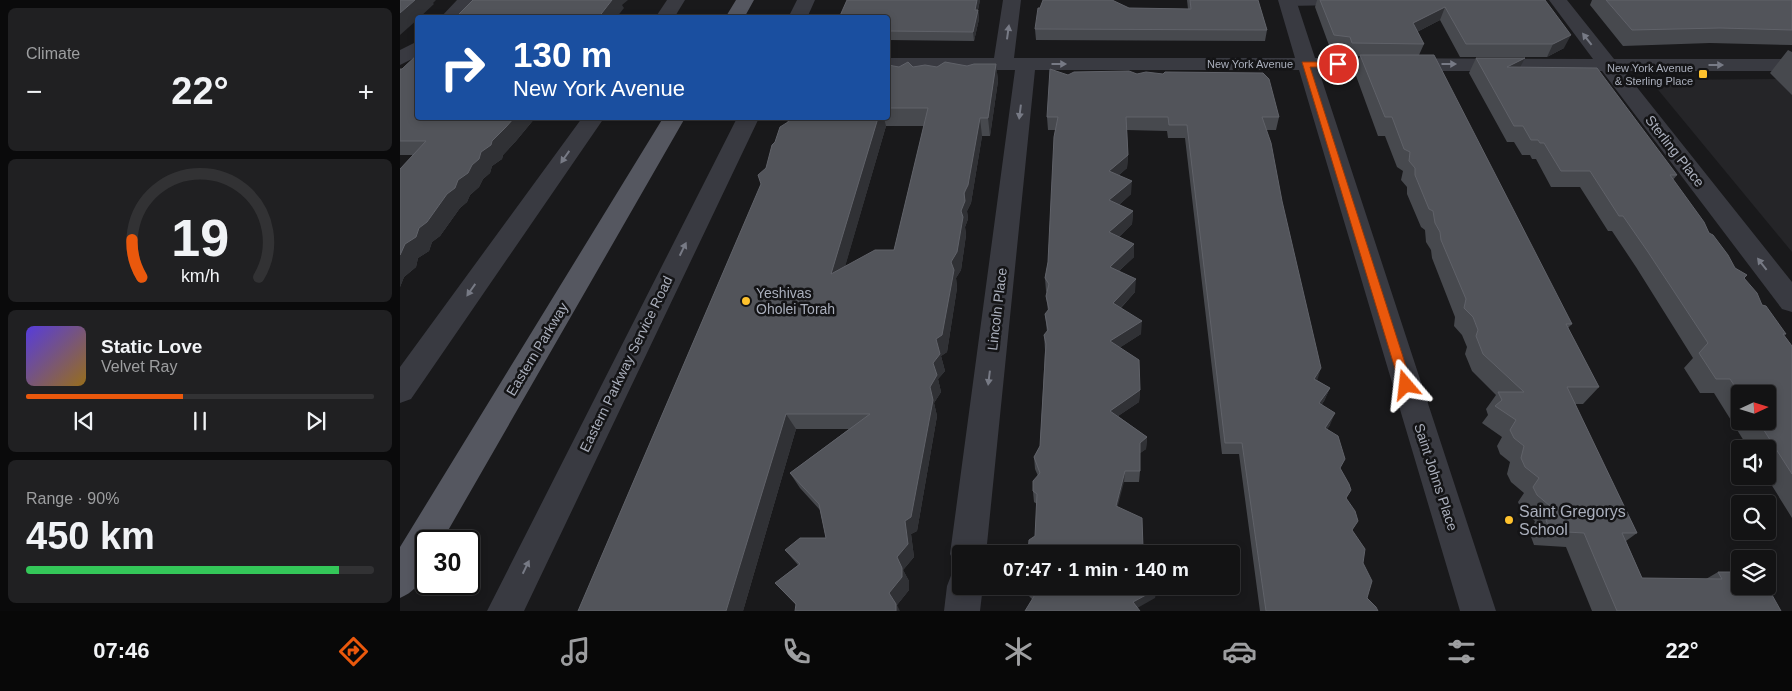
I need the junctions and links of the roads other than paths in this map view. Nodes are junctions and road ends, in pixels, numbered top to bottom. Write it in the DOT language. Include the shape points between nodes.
graph roads {
  1 [pos="468,0"];
  2 [pos="676,0"];
  3 [pos="745,0"];
  4 [pos="806,0"];
  5 [pos="1012,0"];
  6 [pos="1555,1"];
  7 [pos="1287,2"];
  8 [pos="1345,3"];
  9 [pos="452,15"];
  10 [pos="666,15"];
  11 [pos="736,15"];
  12 [pos="798,15"];
  13 [pos="415,49"];
  14 [pos="400,58"];
  15 [pos="400,63"];
  16 [pos="415,63"];
  17 [pos="890,64"];
  18 [pos="1014,64"];
  19 [pos="1305,64"];
  20 [pos="1608,64"];
  21 [pos="1792,65"];
  22 [pos="592,120"];
  23 [pos="673,120"];
  24 [pos="747,120"];
  25 [pos="1792,302"];
  26 [pos="400,390"];
  27 [pos="969,545"];
  28 [pos="400,580"];
  29 [pos="964,595"];
  30 [pos="505,611"];
  31 [pos="962,611"];
  32 [pos="1478,611"];
  1 -- 9 [label="street"];
  2 -- 10 [label="street"];
  3 -- 11 [label="main road"];
  4 -- 12 [label="street"];
  18 -- 5 [label="street, Lincoln Place, one-way"];
  20 -- 6 [label="street, Sterling Place, one-way"];
  7 -- 8 [label="lane"];
  7 -- 19 [label="street, Saint Johns Place"];
  13 -- 14 [label="street"];
  15 -- 16 [label="street"];
  17 -- 18 [label="street, New York Avenue"];
  18 -- 19 [label="street, New York Avenue, one-way"];
  18 -- 27 [label="street, Lincoln Place, one-way"];
  19 -- 20 [label="street, New York Avenue, one-way"];
  19 -- 32 [label="street, Saint Johns Place"];
  20 -- 21 [label="street, New York Avenue, one-way"];
  25 -- 20 [label="street, Sterling Place, one-way"];
  22 -- 26 [label="street, one-way"];
  23 -- 28 [label="main road, Eastern Parkway"];
  30 -- 24 [label="street, Eastern Parkway Service Road, one-way"];
  29 -- 31 [label="street"];
}
